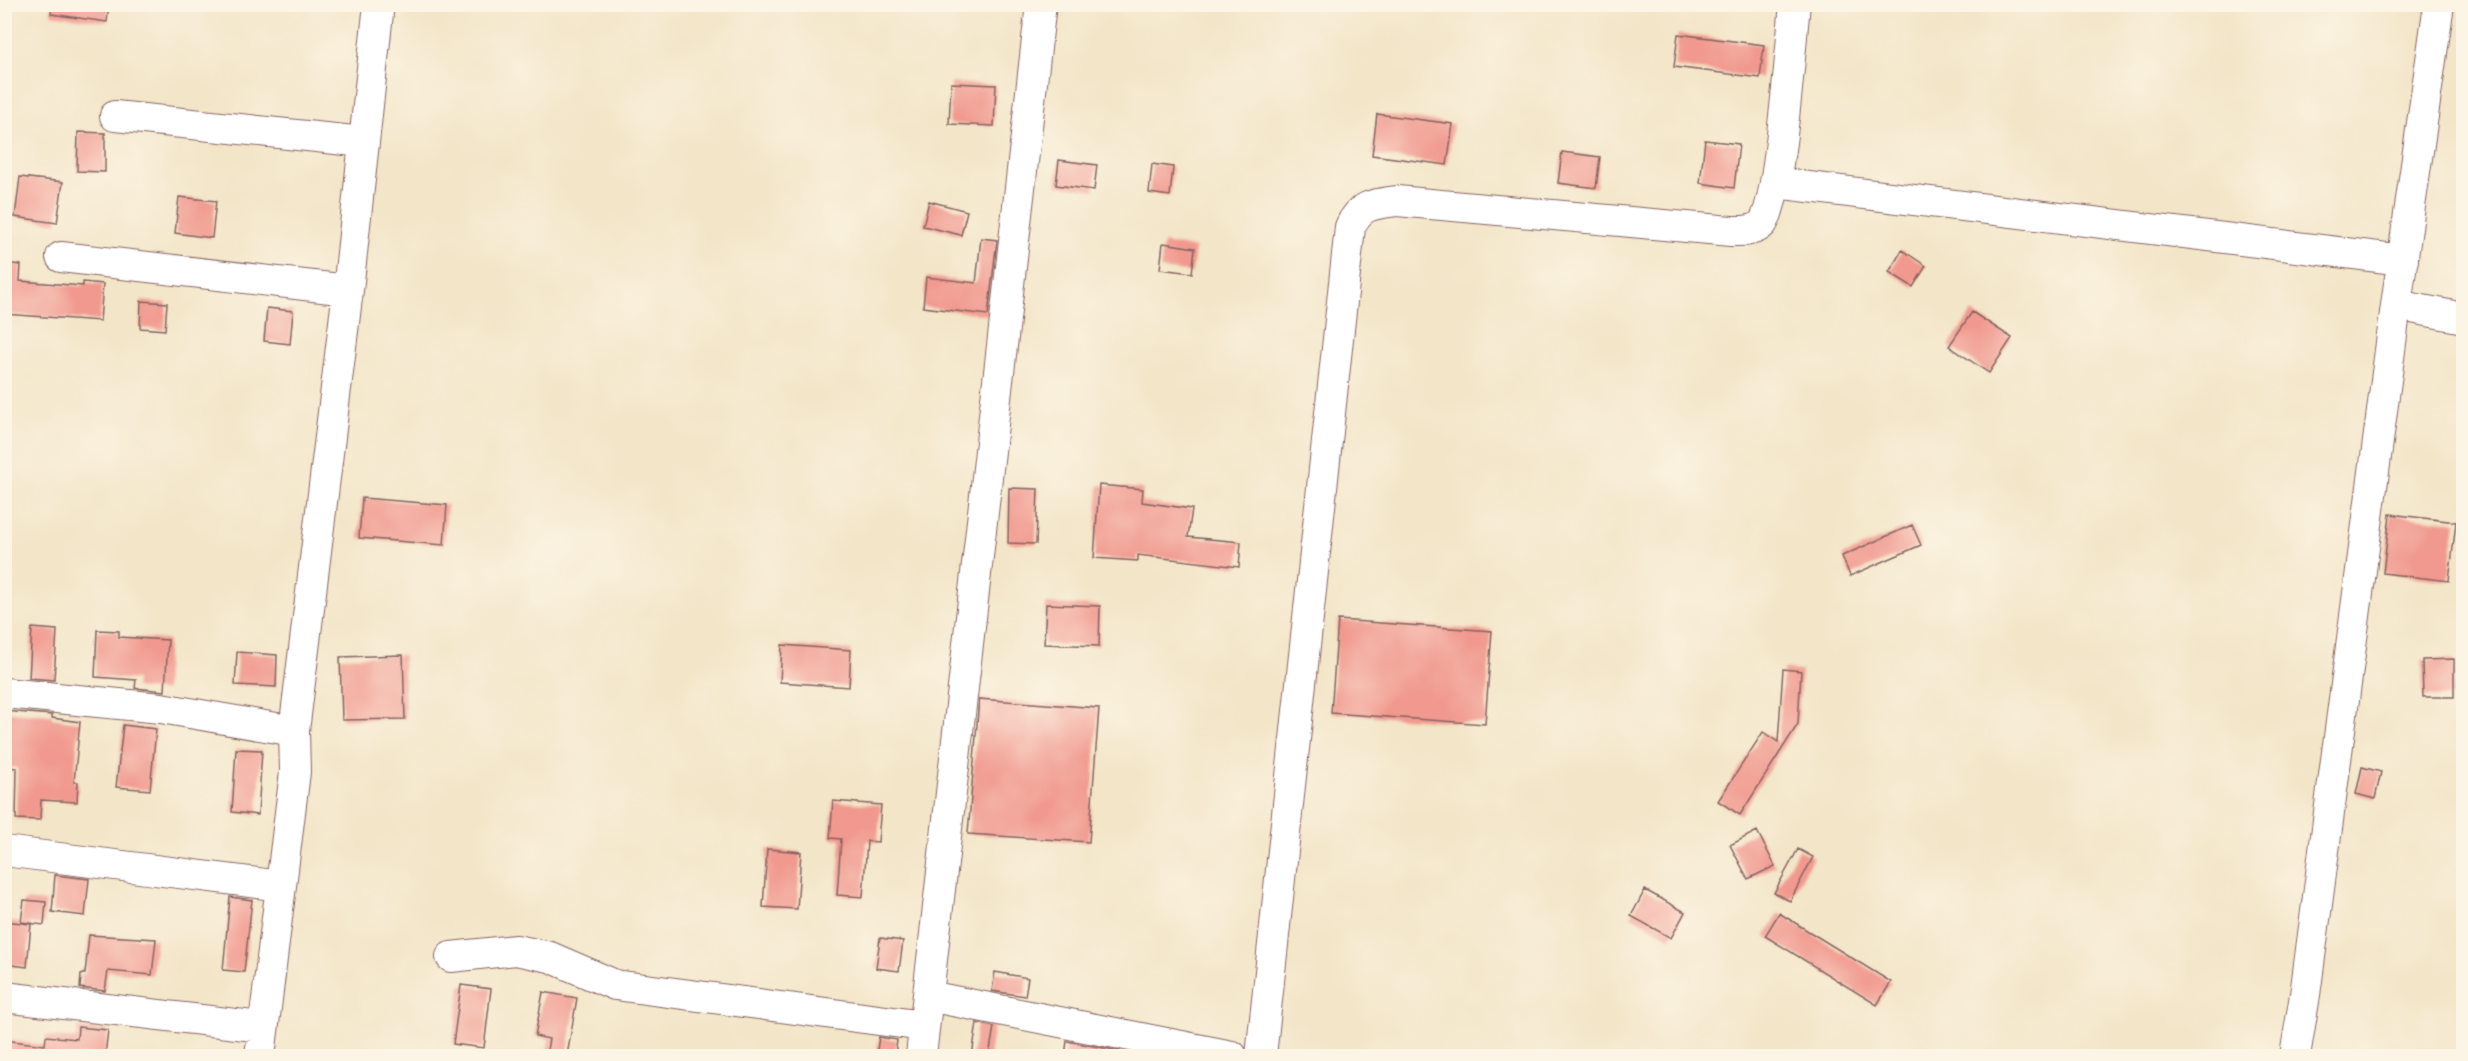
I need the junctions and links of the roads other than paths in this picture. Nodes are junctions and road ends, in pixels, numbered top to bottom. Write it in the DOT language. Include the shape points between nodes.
graph roads {
  1 [pos="378,4"];
  2 [pos="1041,4"];
  3 [pos="1795,4"];
  4 [pos="2439,4"];
  5 [pos="115,116"];
  6 [pos="364,142"];
  7 [pos="1776,183"];
  8 [pos="61,257"];
  9 [pos="2403,260"];
  10 [pos="348,290"];
  11 [pos="2396,305"];
  12 [pos="2463,318"];
  13 [pos="4,693"];
  14 [pos="294,731"];
  15 [pos="4,851"];
  16 [pos="281,886"];
  17 [pos="451,957"];
  18 [pos="928,996"];
  19 [pos="4,997"];
  20 [pos="924,1026"];
  21 [pos="263,1027"];
  22 [pos="260,1056"];
  23 [pos="921,1056"];
  24 [pos="1233,1056"];
  25 [pos="1261,1056"];
  26 [pos="2295,1056"];
  1 -- 6 [label="street"];
  2 -- 18 [label="street"];
  3 -- 7 [label="street"];
  4 -- 9 [label="street"];
  5 -- 6 [label="street"];
  6 -- 10 [label="street"];
  7 -- 9 [label="street"];
  7 -- 25 [label="street" via="1765,219 1750,230 1397,201 1374,204 1355,215 1350,227"];
  8 -- 10 [label="street"];
  9 -- 11 [label="street"];
  10 -- 14 [label="street"];
  11 -- 12 [label="street"];
  11 -- 26 [label="street"];
  13 -- 14 [label="street" via="161,708"];
  14 -- 16 [label="street" via="295,772"];
  15 -- 16 [label="street"];
  16 -- 21 [label="street"];
  17 -- 20 [label="street" via="516,950 550,957 615,985"];
  18 -- 20 [label="street"];
  18 -- 24 [label="street"];
  19 -- 21 [label="street"];
  20 -- 23 [label="street"];
  21 -- 22 [label="street"];
}
